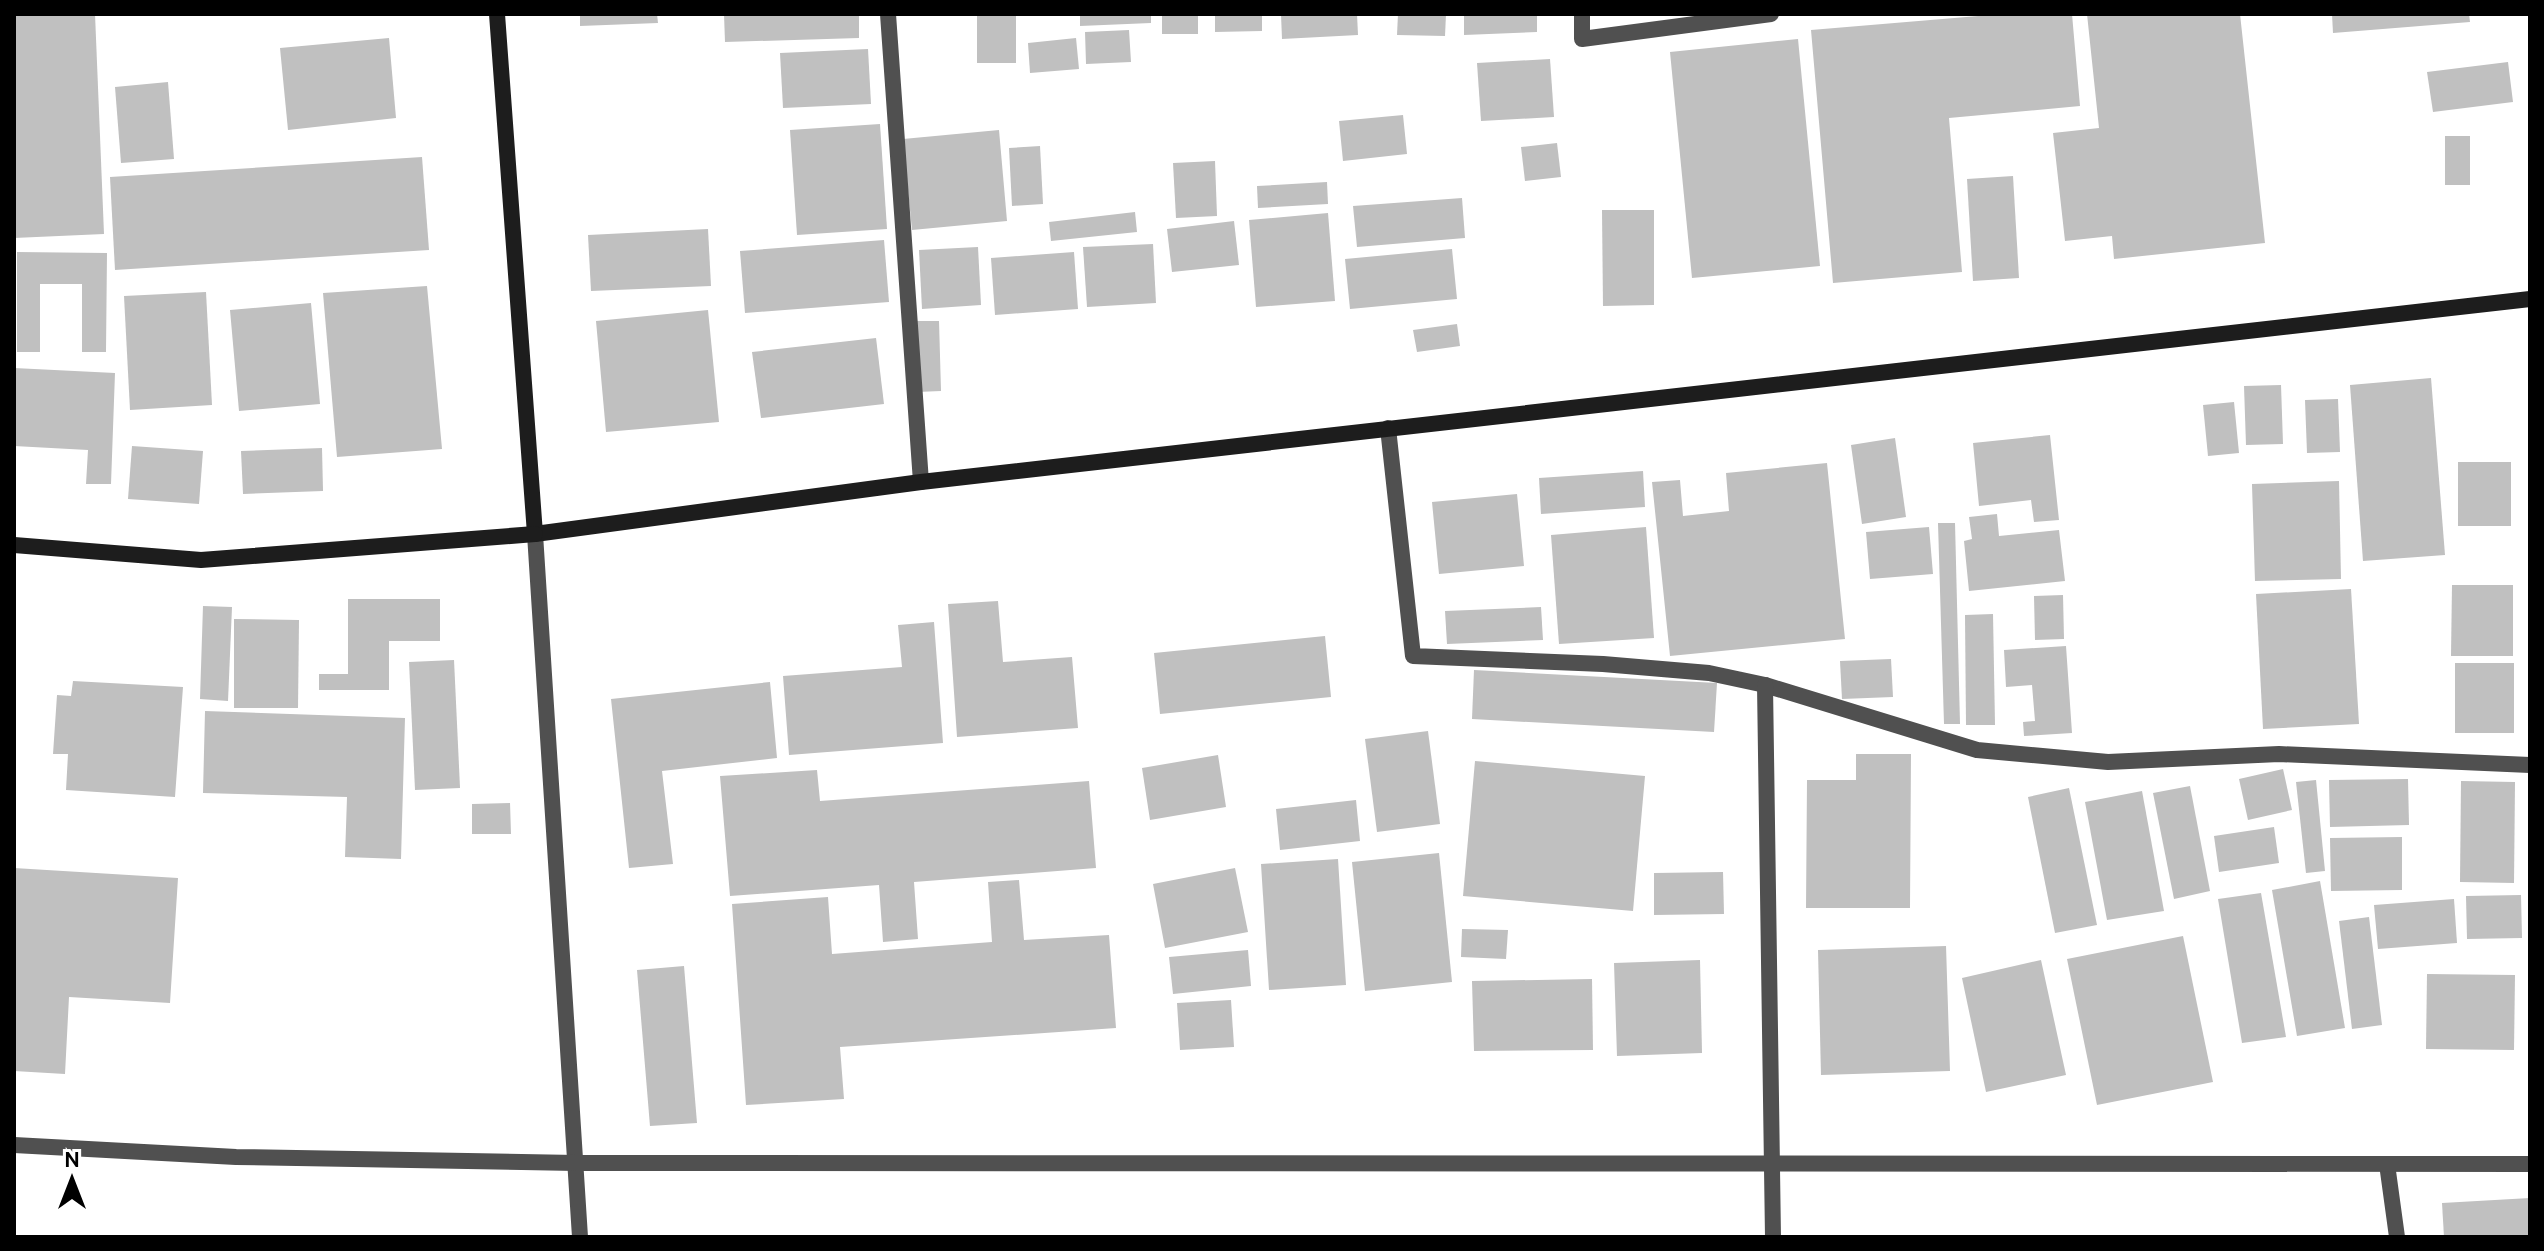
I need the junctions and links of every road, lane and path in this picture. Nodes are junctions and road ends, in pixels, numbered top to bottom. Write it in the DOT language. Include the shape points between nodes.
graph roads {
  1 [pos="497,14"];
  2 [pos="888,14"];
  3 [pos="1582,14"];
  4 [pos="1771,14"];
  5 [pos="2530,299"];
  6 [pos="1388,428"];
  7 [pos="921,482"];
  8 [pos="535,534"];
  9 [pos="14,545"];
  10 [pos="1765,685"];
  11 [pos="2530,765"];
  12 [pos="14,1145"];
  13 [pos="576,1163"];
  14 [pos="1773,1163"];
  15 [pos="2387,1164"];
  16 [pos="2530,1164"];
  17 [pos="580,1237"];
  18 [pos="1773,1237"];
  19 [pos="2397,1237"];
  1 -- 8 [label="main road"];
  2 -- 7 [label="street"];
  3 -- 4 [label="street" via="1582,39"];
  5 -- 6 [label="main road"];
  6 -- 7 [label="main road"];
  6 -- 10 [label="street" via="1413,656 1618,665 1709,673"];
  7 -- 8 [label="main road"];
  8 -- 9 [label="main road" via="201,560"];
  8 -- 13 [label="street"];
  10 -- 11 [label="street" via="1977,750 2108,762 2279,754"];
  10 -- 14 [label="street"];
  12 -- 13 [label="street" via="236,1157"];
  13 -- 14 [label="street"];
  13 -- 17 [label="street"];
  14 -- 15 [label="street"];
  14 -- 18 [label="street"];
  15 -- 16 [label="street"];
  15 -- 19 [label="street"];
}
